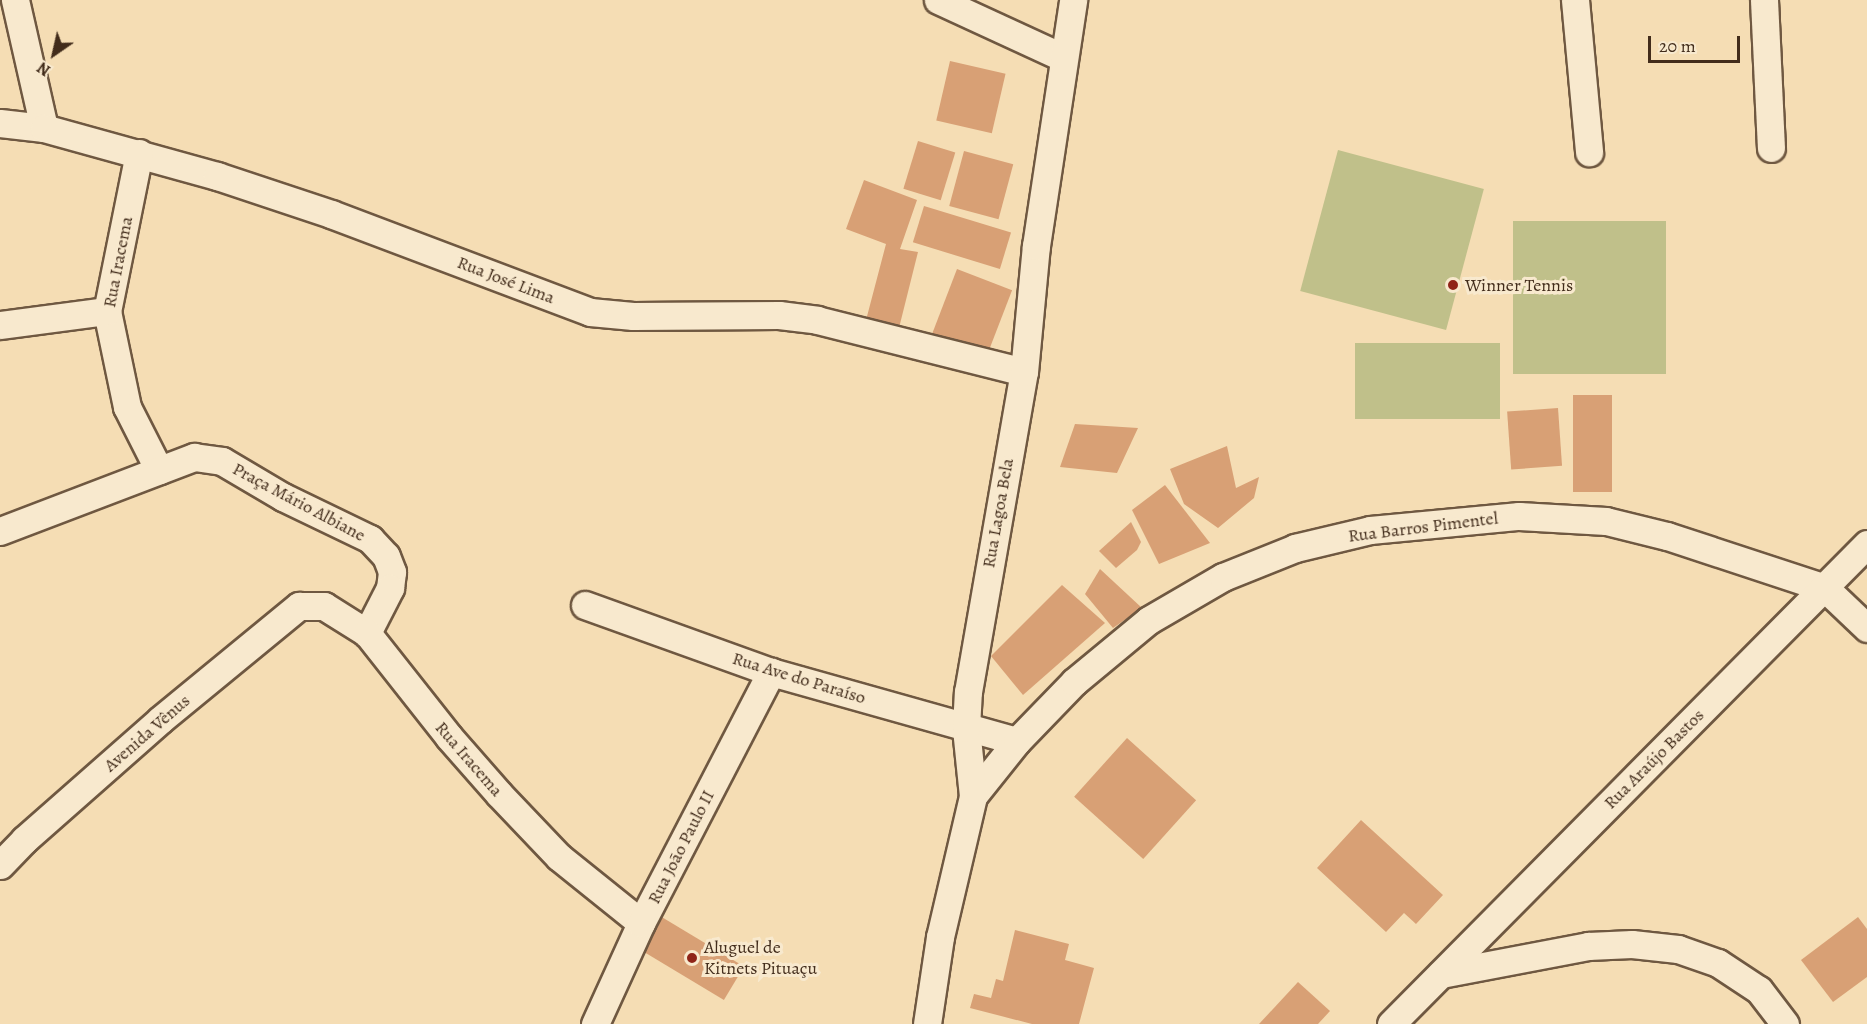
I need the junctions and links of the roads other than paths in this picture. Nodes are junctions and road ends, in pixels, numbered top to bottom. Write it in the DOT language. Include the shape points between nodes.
graph roads {
  1 [pos="15,0"];
  2 [pos="938,0"];
  3 [pos="1073,0"];
  4 [pos="1575,0"];
  5 [pos="1764,0"];
  6 [pos="1062,57"];
  7 [pos="0,123"];
  8 [pos="44,128"];
  9 [pos="1771,148"];
  10 [pos="1589,152"];
  11 [pos="139,153"];
  12 [pos="107,311"];
  13 [pos="0,325"];
  14 [pos="1024,372"];
  15 [pos="159,471"];
  16 [pos="0,531"];
  17 [pos="1867,544"];
  18 [pos="1825,588"];
  19 [pos="585,605"];
  20 [pos="299,606"];
  21 [pos="1867,628"];
  22 [pos="368,633"];
  23 [pos="771,672"];
  24 [pos="966,728"];
  25 [pos="1017,741"];
  26 [pos="973,795"];
  27 [pos="0,865"];
  28 [pos="641,923"];
  29 [pos="1441,974"];
  30 [pos="595,1024"];
  31 [pos="927,1024"];
  32 [pos="1390,1024"];
  33 [pos="1785,1024"];
  1 -- 8 [label="street"];
  2 -- 6 [label="street"];
  3 -- 6 [label="street, Rua Lagoa Bela"];
  4 -- 10 [label="street"];
  5 -- 9 [label="street"];
  6 -- 14 [label="street, Rua Lagoa Bela" via="1036,246"];
  7 -- 8 [label="street, Rua José Lima"];
  8 -- 11 [label="street, Rua José Lima"];
  11 -- 12 [label="street, Rua Iracema"];
  11 -- 14 [label="street, Rua José Lima" via="331,214 590,312 633,316 779,315 818,320"];
  12 -- 13 [label="street"];
  12 -- 15 [label="street, Rua Iracema" via="127,407"];
  14 -- 24 [label="street, Rua Lagoa Bela" via="974,651"];
  15 -- 16 [label="street"];
  15 -- 22 [label="street, Praça Mário Albiane" via="194,457 222,461 370,539 386,556 392,572 390,588"];
  17 -- 18 [label="street, Rua Araújo Bastos"];
  18 -- 21 [label="street, Rua Barros Pimentel"];
  18 -- 25 [label="street, Rua Barros Pimentel" via="1667,536 1606,522 1518,516 1370,530 1295,548 1223,577 1149,620 1074,682"];
  18 -- 29 [label="street, Rua Araújo Bastos"];
  19 -- 23 [label="street, Rua Ave do Paraíso"];
  20 -- 22 [label="street, Rua Iracema" via="324,606"];
  20 -- 27 [label="street, Avenida Vênus" via="160,720"];
  22 -- 28 [label="street, Rua Iracema" via="499,794 559,857"];
  23 -- 24 [label="street, Rua Ave do Paraíso"];
  23 -- 28 [label="street, Rua João Paulo II"];
  24 -- 25 [label="street, Rua Ave do Paraíso"];
  24 -- 26 [label="street, Rua Lagoa Bela"];
  25 -- 26 [label="street, Rua Barros Pimentel"];
  26 -- 31 [label="street, Rua Lagoa Bela" via="940,937"];
  28 -- 30 [label="street, Rua João Paulo II"];
  29 -- 32 [label="street, Rua Araújo Bastos"];
  29 -- 33 [label="street" via="1588,946 1632,944 1678,949 1718,963 1759,990"];
}
